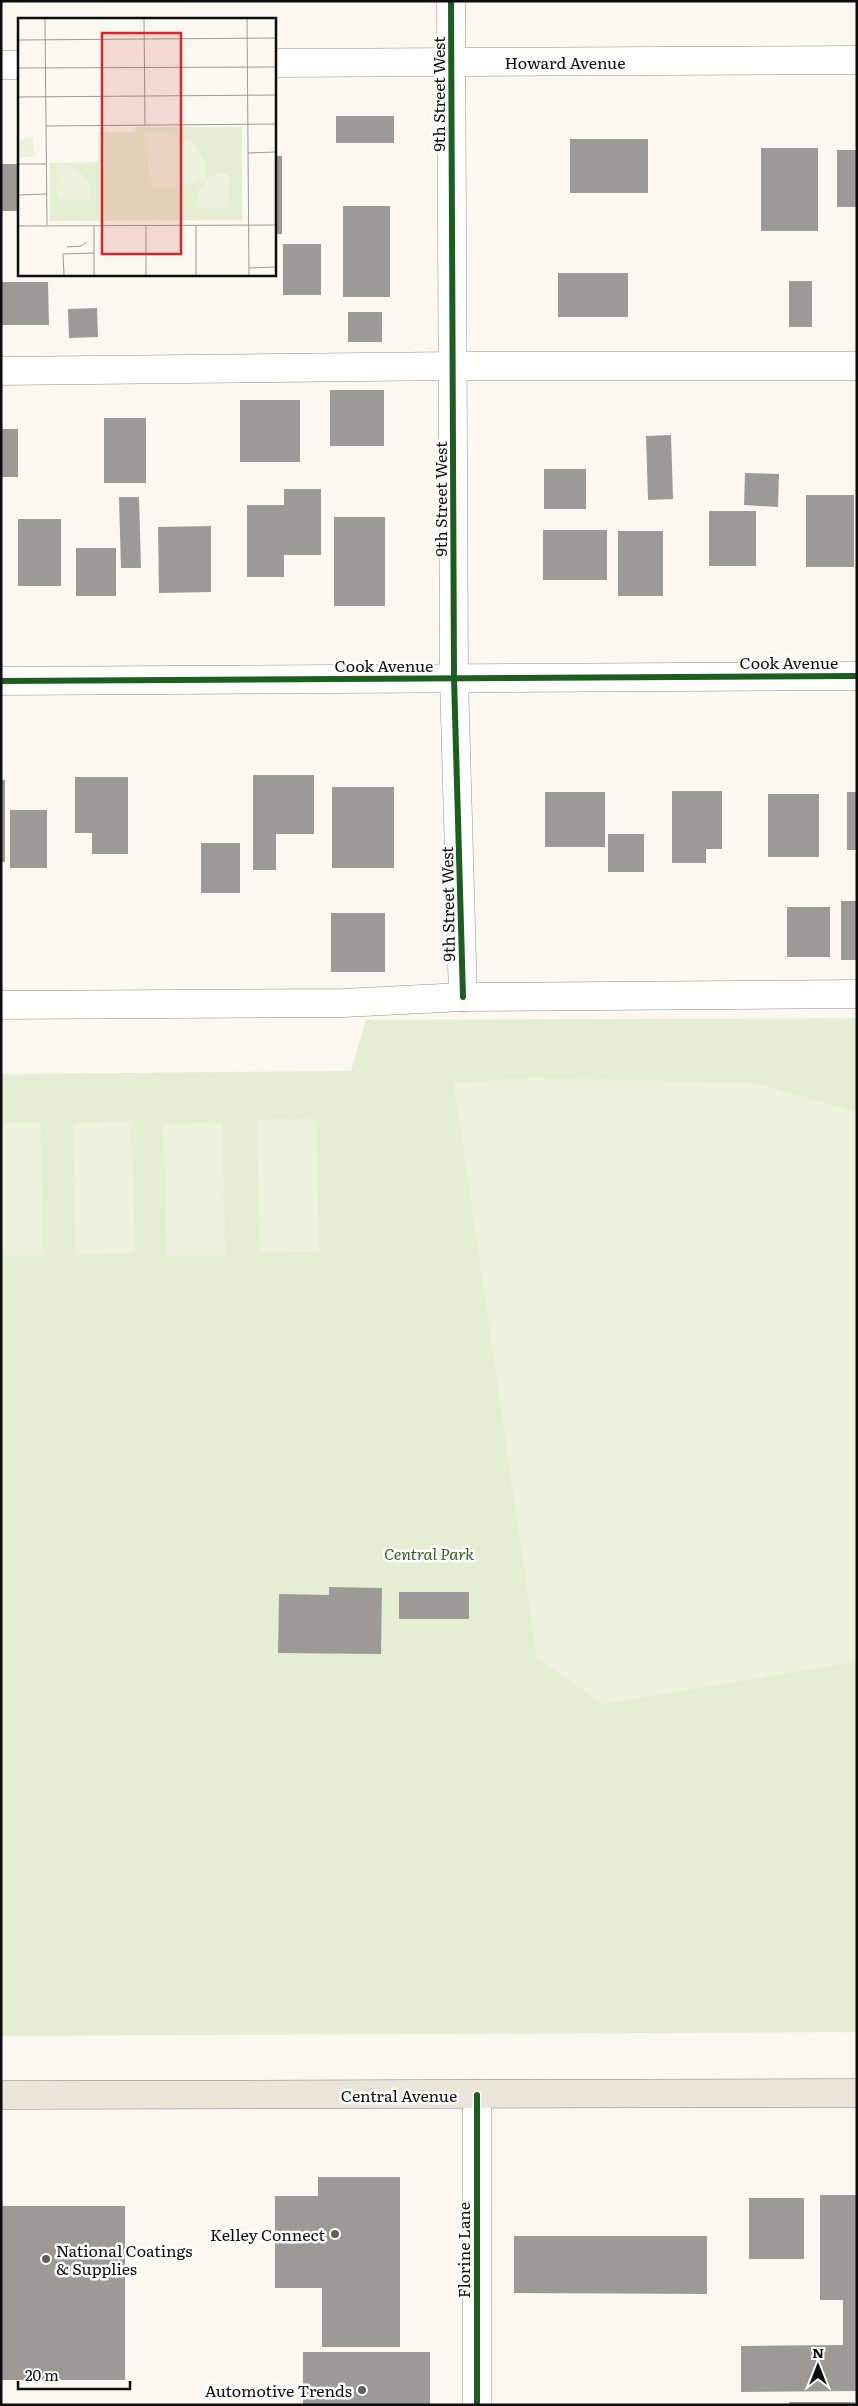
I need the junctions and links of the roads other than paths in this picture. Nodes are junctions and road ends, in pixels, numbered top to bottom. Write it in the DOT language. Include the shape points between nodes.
graph roads {
  1 [pos="451,1"];
  2 [pos="857,60"];
  3 [pos="451,62"];
  4 [pos="275,63"];
  5 [pos="1,65"];
  6 [pos="18,65"];
  7 [pos="453,366"];
  8 [pos="857,366"];
  9 [pos="1,371"];
  10 [pos="857,676"];
  11 [pos="454,678"];
  12 [pos="1,681"];
  13 [pos="857,994"];
  14 [pos="463,997"];
  15 [pos="1,1005"];
  16 [pos="857,2093"];
  17 [pos="1,2095"];
  18 [pos="477,2095"];
  19 [pos="477,2405"];
  1 -- 3 [label="street, 9th Street West"];
  2 -- 3 [label="street, Howard Avenue"];
  3 -- 4 [label="street, Howard Avenue"];
  3 -- 7 [label="street, 9th Street West"];
  5 -- 6 [label="street"];
  7 -- 8 [label="street"];
  7 -- 9 [label="street"];
  7 -- 11 [label="street, 9th Street West"];
  10 -- 11 [label="street, Cook Avenue"];
  11 -- 12 [label="street, Cook Avenue"];
  11 -- 14 [label="street, 9th Street West"];
  13 -- 14 [label="street"];
  14 -- 15 [label="street" via="343,1003"];
  16 -- 18 [label="main road, Central Avenue"];
  17 -- 18 [label="main road, Central Avenue"];
  18 -- 19 [label="street, Florine Lane"];
}
